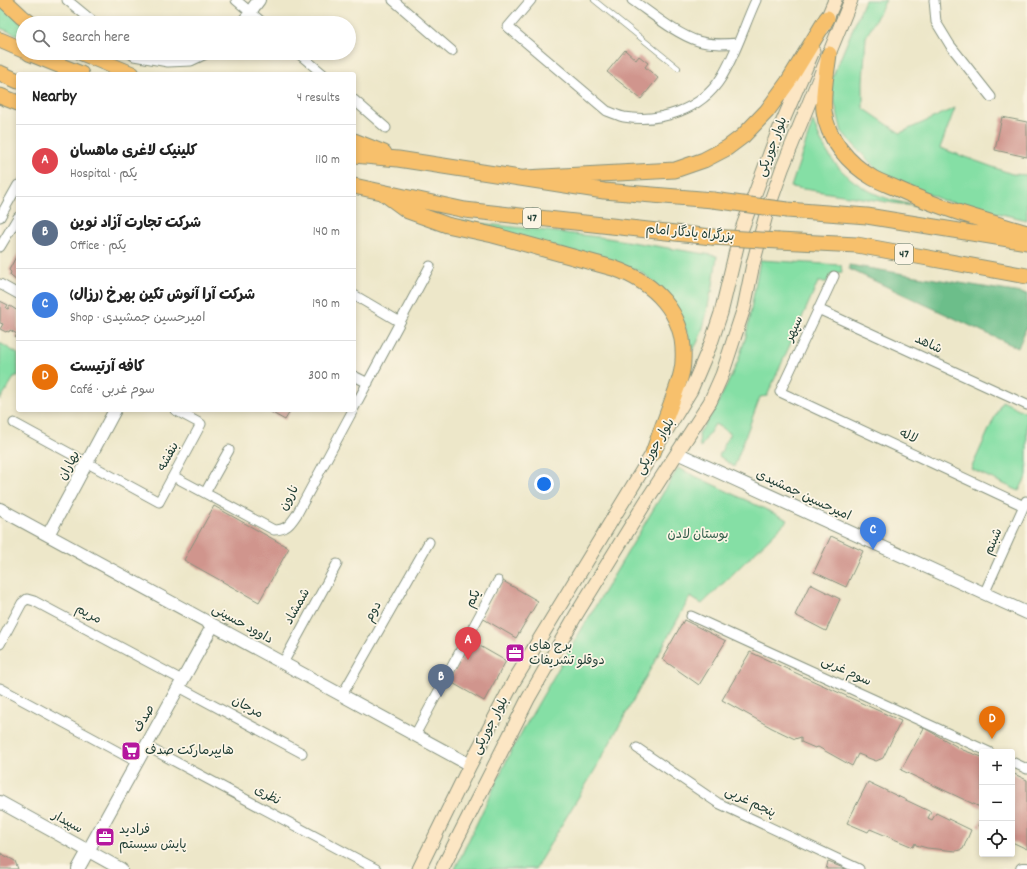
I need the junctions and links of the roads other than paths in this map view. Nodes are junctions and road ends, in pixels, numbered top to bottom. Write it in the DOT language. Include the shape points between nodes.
graph roads {
  1 [pos="4,0"];
  2 [pos="68,0"];
  3 [pos="236,0"];
  4 [pos="259,0"];
  5 [pos="393,0"];
  6 [pos="531,0"];
  7 [pos="594,0"];
  8 [pos="632,0"];
  9 [pos="756,0"];
  10 [pos="835,0"];
  11 [pos="851,0"];
  12 [pos="934,0"];
  13 [pos="250,12"];
  14 [pos="22,16"];
  15 [pos="87,16"];
  16 [pos="246,16"];
  17 [pos="255,16"];
  18 [pos="826,18"];
  19 [pos="0,40"];
  20 [pos="738,43"];
  21 [pos="16,47"];
  22 [pos="452,51"];
  23 [pos="829,54"];
  24 [pos="46,60"];
  25 [pos="99,60"];
  26 [pos="157,60"];
  27 [pos="193,60"];
  28 [pos="306,60"];
  29 [pos="678,68"];
  30 [pos="76,72"];
  31 [pos="127,72"];
  32 [pos="321,72"];
  33 [pos="0,73"];
  34 [pos="16,80"];
  35 [pos="0,96"];
  36 [pos="991,97"];
  37 [pos="16,102"];
  38 [pos="356,102"];
  39 [pos="386,128"];
  40 [pos="356,142"];
  41 [pos="356,155"];
  42 [pos="398,159"];
  43 [pos="525,178"];
  44 [pos="356,186"];
  45 [pos="16,188"];
  46 [pos="382,192"];
  47 [pos="3,206"];
  48 [pos="16,215"];
  49 [pos="0,217"];
  50 [pos="16,220"];
  51 [pos="10,230"];
  52 [pos="1027,233"];
  53 [pos="16,234"];
  54 [pos="1027,242"];
  55 [pos="0,247"];
  56 [pos="430,266"];
  57 [pos="834,276"];
  58 [pos="1027,276"];
  59 [pos="0,284"];
  60 [pos="16,293"];
  61 [pos="356,296"];
  62 [pos="818,309"];
  63 [pos="400,322"];
  64 [pos="356,377"];
  65 [pos="368,383"];
  66 [pos="780,392"];
  67 [pos="356,405"];
  68 [pos="1027,405"];
  69 [pos="114,412"];
  70 [pos="179,412"];
  71 [pos="352,412"];
  72 [pos="14,424"];
  73 [pos="229,450"];
  74 [pos="652,453"];
  75 [pos="677,453"];
  76 [pos="88,463"];
  77 [pos="173,476"];
  78 [pos="205,493"];
  79 [pos="1026,503"];
  80 [pos="0,509"];
  81 [pos="48,535"];
  82 [pos="429,542"];
  83 [pos="337,564"];
  84 [pos="498,581"];
  85 [pos="984,594"];
  86 [pos="1027,613"];
  87 [pos="691,616"];
  88 [pos="213,625"];
  89 [pos="0,644"];
  90 [pos="282,663"];
  91 [pos="514,681"];
  92 [pos="180,683"];
  93 [pos="0,688"];
  94 [pos="342,695"];
  95 [pos="528,699"];
  96 [pos="415,735"];
  97 [pos="146,746"];
  98 [pos="637,748"];
  99 [pos="982,749"];
  100 [pos="302,752"];
  101 [pos="137,762"];
  102 [pos="1015,763"];
  103 [pos="470,765"];
  104 [pos="1027,769"];
  105 [pos="0,802"];
  106 [pos="88,851"];
  107 [pos="78,869"];
  108 [pos="121,869"];
  109 [pos="376,869"];
  110 [pos="419,869"];
  111 [pos="442,869"];
  112 [pos="859,869"];
  113 [pos="1022,869"];
  114 [pos="1027,869"];
  1 -- 14 [label="highway"];
  2 -- 15 [label="street"];
  3 -- 13 [label="street"];
  4 -- 13 [label="street"];
  5 -- 22 [label="street"];
  6 -- 20 [label="street" via="508,27 607,110 622,117 660,118 680,112 694,104 721,79"];
  7 -- 29 [label="lane"];
  8 -- 20 [label="street" via="663,22 698,41"];
  9 -- 20 [label="street"];
  10 -- 18 [label="main road, بلوار جوریکی"];
  11 -- 23 [label="main road, بلوار جوریکی"];
  12 -- 36 [label="street" via="936,22 950,46"];
  13 -- 16 [label="street"];
  13 -- 17 [label="street"];
  18 -- 43 [label="highway" via="788,82 767,111 744,136 727,148 704,160 675,170"];
  18 -- 74 [label="main road, بلوار جوریکی" via="776,137 740,234 711,343 691,390"];
  19 -- 21 [label="highway"];
  23 -- 52 [label="highway" via="824,112 831,134 852,163 873,178 923,200"];
  23 -- 75 [label="main road, بلوار جوریکی" via="766,215 744,308 722,375 710,402"];
  24 -- 30 [label="highway"];
  25 -- 31 [label="highway"];
  26 -- 27 [label="street"];
  28 -- 32 [label="street"];
  33 -- 34 [label="highway"];
  35 -- 37 [label="highway"];
  38 -- 39 [label="street"];
  40 -- 42 [label="highway"];
  41 -- 42 [label="highway"];
  42 -- 43 [label="highway"];
  43 -- 54 [label="highway, bridge" via="604,191 867,216"];
  44 -- 46 [label="highway, بزرگراه یادگار امام / 47"];
  45 -- 47 [label="street"];
  46 -- 58 [label="highway, بزرگراه یادگار امام / 47, bridge" via="465,210 712,237 858,245"];
  46 -- 74 [label="highway" via="408,211 447,225 629,273 662,297 680,331 683,360 680,380"];
  47 -- 48 [label="street"];
  47 -- 49 [label="street"];
  50 -- 51 [label="street"];
  51 -- 53 [label="street"];
  51 -- 55 [label="street"];
  56 -- 63 [label="street, نارون"];
  57 -- 62 [label="street, سپهر"];
  59 -- 60 [label="street"];
  61 -- 63 [label="street"];
  62 -- 66 [label="street, سپهر"];
  62 -- 68 [label="street, شاهد"];
  63 -- 65 [label="street, نارون"];
  64 -- 65 [label="street"];
  65 -- 67 [label="street, نارون"];
  66 -- 79 [label="street, لاله"];
  69 -- 76 [label="street, بهاران"];
  70 -- 77 [label="street, بنفشه" via="201,424"];
  71 -- 78 [label="street, نارون" via="297,514 286,527 274,530"];
  72 -- 76 [label="street"];
  73 -- 78 [label="street"];
  74 -- 91 [label="main road, بلوار جوریکی"];
  75 -- 85 [label="street, امیرحسین جمشیدی"];
  75 -- 95 [label="main road, بلوار جوریکی" via="576,615"];
  76 -- 77 [label="street, بنفشه" via="159,502"];
  76 -- 81 [label="street, بهاران"];
  77 -- 78 [label="street, نارون"];
  79 -- 85 [label="street, شبنم"];
  80 -- 81 [label="street, داوود حسینی"];
  81 -- 88 [label="street, داوود حسینی"];
  82 -- 94 [label="street, دوم"];
  83 -- 90 [label="street, شمشاد"];
  84 -- 96 [label="street, یکم"];
  85 -- 86 [label="street, امیرحسین جمشیدی"];
  87 -- 99 [label="street, سوم غربی"];
  88 -- 90 [label="street, داوود حسینی"];
  88 -- 92 [label="street, صدف"];
  89 -- 92 [label="street, مریم" via="27,599"];
  90 -- 94 [label="street, داوود حسینی"];
  91 -- 95 [label="main road"];
  91 -- 103 [label="main road, بلوار جوریکی"];
  92 -- 97 [label="street, صدف"];
  92 -- 100 [label="street, مرجان"];
  93 -- 101 [label="street"];
  94 -- 96 [label="street, داوود حسینی"];
  95 -- 111 [label="main road, بلوار جوریکی"];
  96 -- 103 [label="street, داوود حسینی"];
  97 -- 101 [label="street, صدف"];
  97 -- 109 [label="street, نظری"];
  98 -- 112 [label="street, پنجم غربی" via="718,803"];
  101 -- 106 [label="street, صدف"];
  102 -- 104 [label="street"];
  103 -- 110 [label="main road, بلوار جوریکی"];
  105 -- 106 [label="street, سپیدار"];
  106 -- 107 [label="street, صدف"];
  106 -- 108 [label="street, سپیدار"];
  113 -- 114 [label="street"];
}
